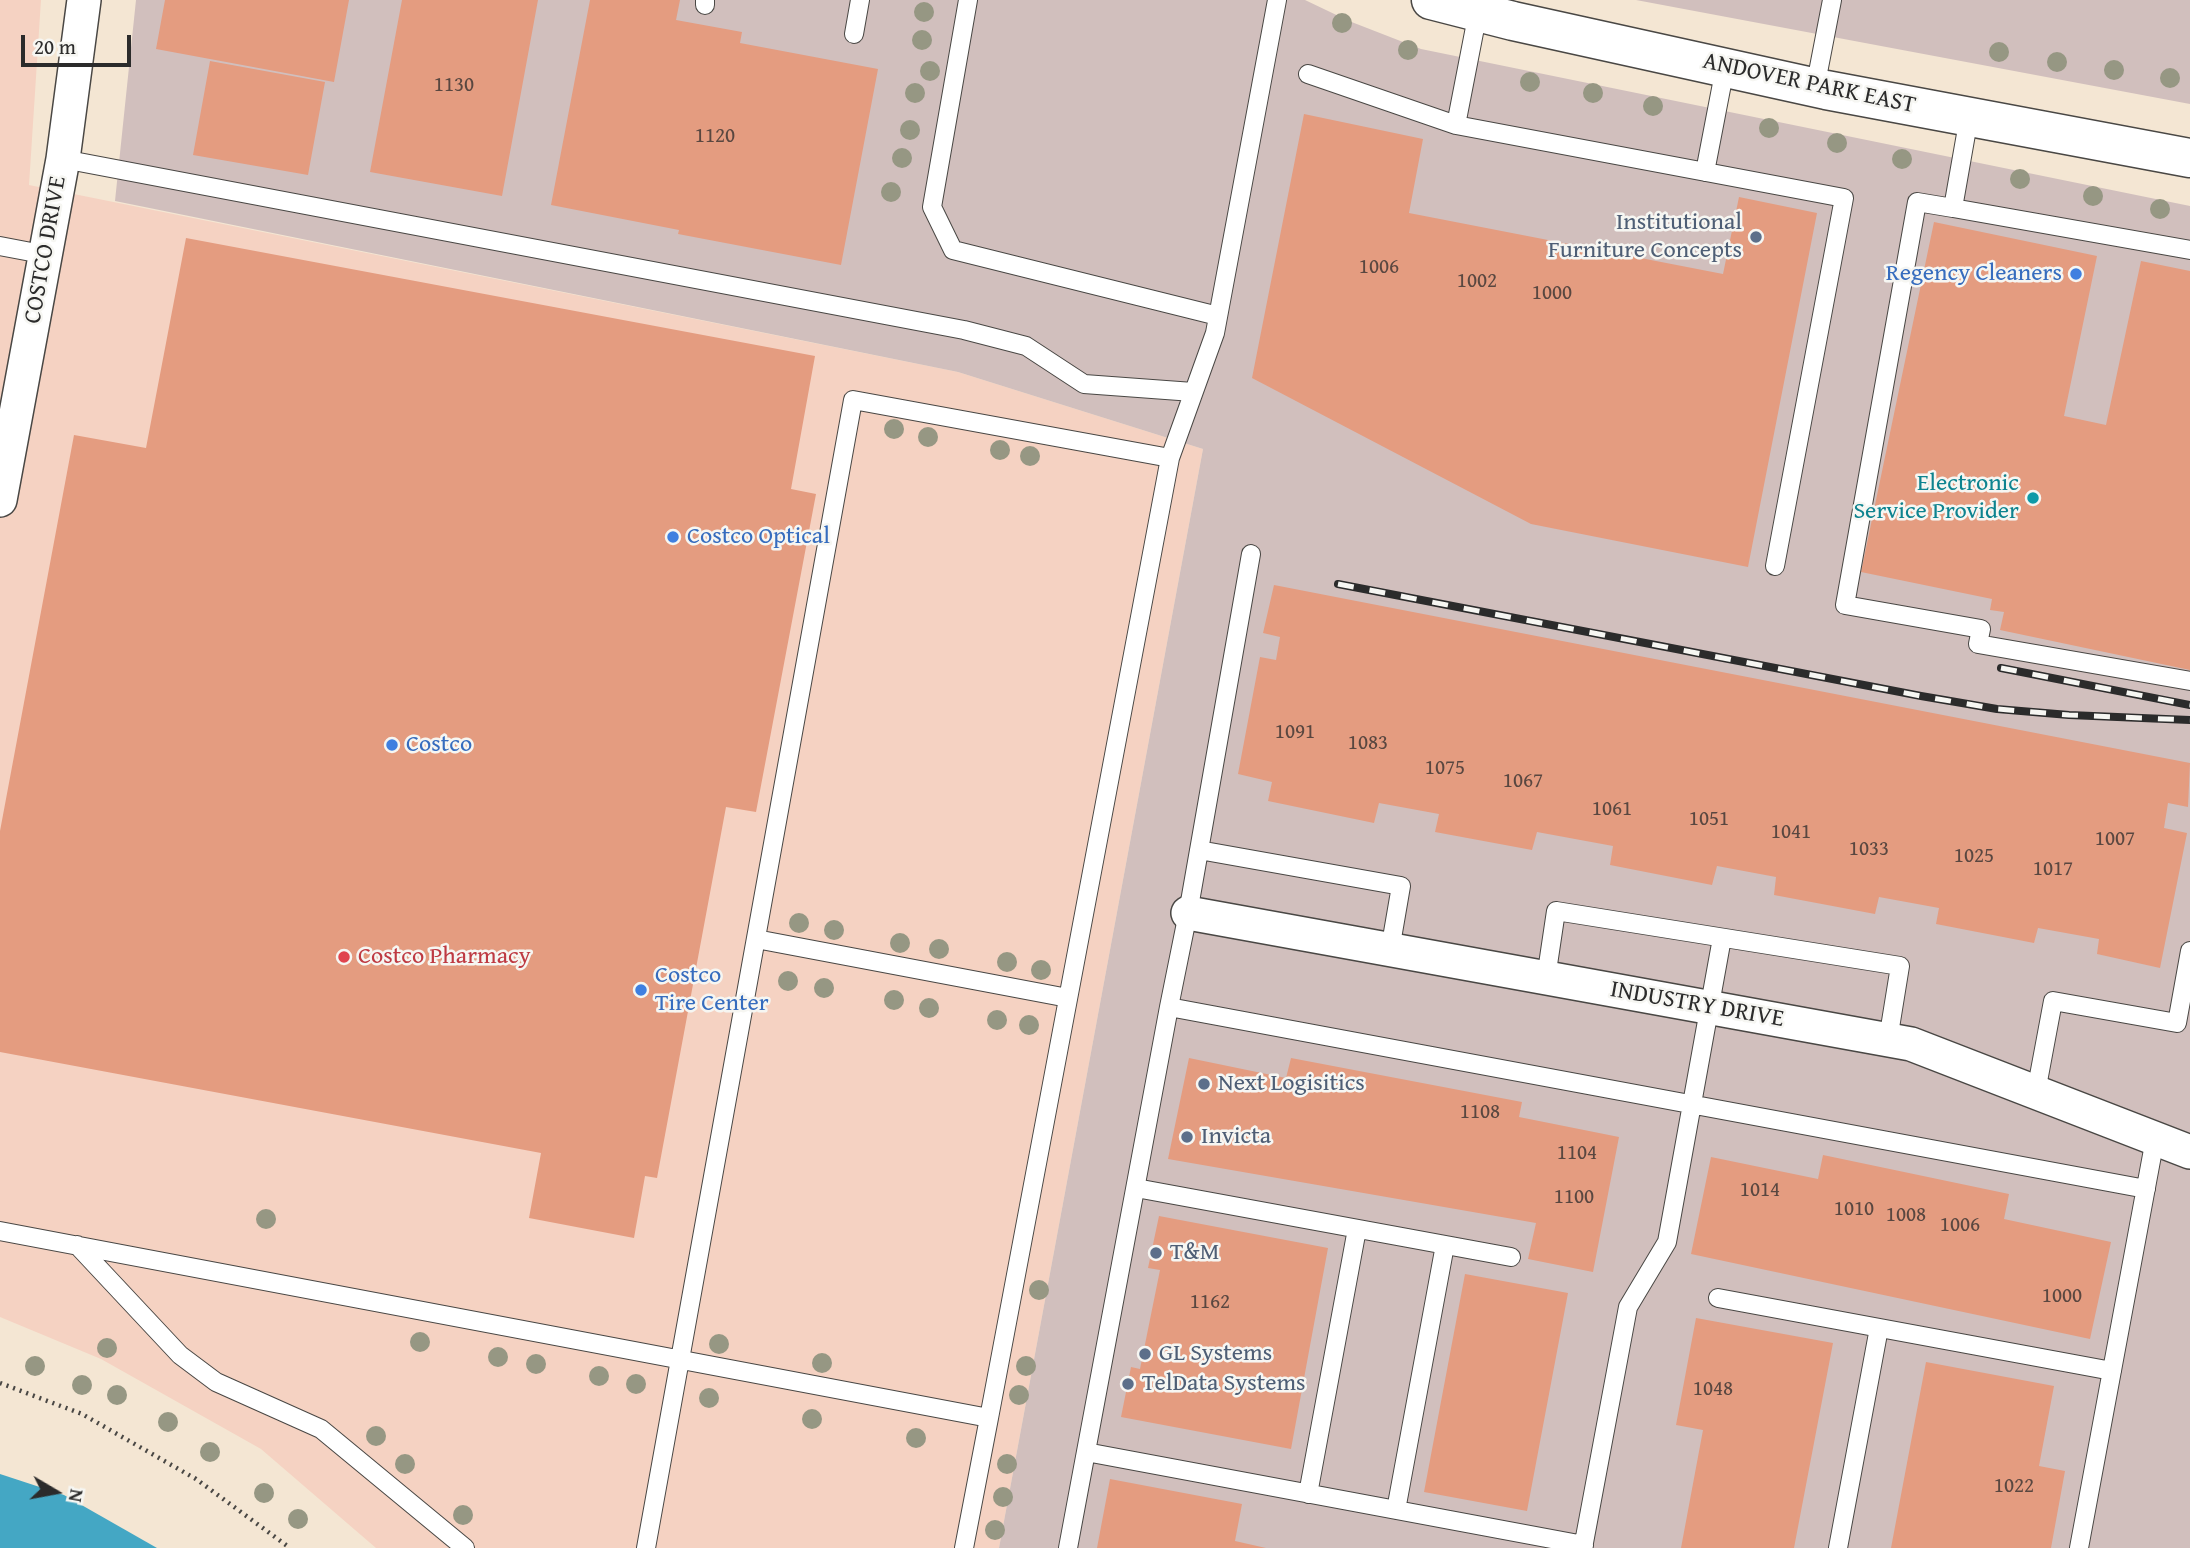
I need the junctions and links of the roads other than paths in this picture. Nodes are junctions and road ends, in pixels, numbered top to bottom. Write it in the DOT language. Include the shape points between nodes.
graph roads {
  1 [pos="85,0"];
  2 [pos="860,0"];
  3 [pos="968,0"];
  4 [pos="1277,0"];
  5 [pos="1431,0"];
  6 [pos="1832,0"];
  7 [pos="1478,12"];
  8 [pos="854,34"];
  9 [pos="1725,68"];
  10 [pos="1308,74"];
  11 [pos="1815,88"];
  12 [pos="1969,117"];
  13 [pos="1456,125"];
  14 [pos="2190,158"];
  15 [pos="63,159"];
  16 [pos="1705,172"];
  17 [pos="1953,208"];
  18 [pos="0,246"];
  19 [pos="2190,250"];
  20 [pos="47,255"];
  21 [pos="1218,316"];
  22 [pos="1192,392"];
  23 [pos="1170,457"];
  24 [pos="0,499"];
  25 [pos="1251,554"];
  26 [pos="1775,566"];
  27 [pos="2190,681"];
  28 [pos="1199,850"];
  29 [pos="1188,913"];
  30 [pos="1721,938"];
  31 [pos="756,939"];
  32 [pos="1390,950"];
  33 [pos="2190,951"];
  34 [pos="1546,978"];
  35 [pos="1068,998"];
  36 [pos="1168,1007"];
  37 [pos="1710,1008"];
  38 [pos="1888,1040"];
  39 [pos="2036,1092"];
  40 [pos="1692,1105"];
  41 [pos="2155,1139"];
  42 [pos="2190,1152"];
  43 [pos="1136,1188"];
  44 [pos="2146,1189"];
  45 [pos="1357,1229"];
  46 [pos="0,1231"];
  47 [pos="77,1245"];
  48 [pos="1445,1245"];
  49 [pos="1511,1257"];
  50 [pos="1718,1298"];
  51 [pos="1879,1328"];
  52 [pos="680,1359"];
  53 [pos="2112,1371"];
  54 [pos="989,1418"];
  55 [pos="1086,1452"];
  56 [pos="1308,1494"];
  57 [pos="1396,1510"];
  58 [pos="1584,1547"];
  59 [pos="465,1548"];
  60 [pos="646,1548"];
  61 [pos="964,1548"];
  62 [pos="1068,1548"];
  63 [pos="1838,1548"];
  64 [pos="2079,1548"];
  1 -- 15 [label="street, COSTCO DRIVE"];
  2 -- 8 [label="lane"];
  3 -- 21 [label="lane" via="932,207 953,250"];
  4 -- 21 [label="lane"];
  5 -- 7 [label="street, ANDOVER PARK EAST"];
  6 -- 11 [label="lane"];
  7 -- 9 [label="street, ANDOVER PARK EAST"];
  7 -- 13 [label="lane"];
  9 -- 11 [label="street, ANDOVER PARK EAST"];
  9 -- 16 [label="lane"];
  10 -- 13 [label="lane"];
  11 -- 12 [label="street, ANDOVER PARK EAST"];
  12 -- 14 [label="street, ANDOVER PARK EAST"];
  12 -- 17 [label="lane"];
  13 -- 16 [label="lane"];
  15 -- 20 [label="street, COSTCO DRIVE"];
  15 -- 22 [label="lane" via="964,330 1026,346 1084,384"];
  16 -- 26 [label="lane" via="1844,198"];
  17 -- 19 [label="lane"];
  17 -- 27 [label="lane" via="1917,202 1845,605 1981,629 1978,644"];
  18 -- 20 [label="lane"];
  20 -- 24 [label="street, COSTCO DRIVE"];
  21 -- 22 [label="lane"];
  22 -- 23 [label="lane"];
  23 -- 31 [label="lane" via="853,400"];
  23 -- 35 [label="lane"];
  25 -- 28 [label="lane"];
  28 -- 29 [label="lane"];
  28 -- 32 [label="lane" via="1401,886"];
  29 -- 32 [label="street, INDUSTRY DRIVE"];
  29 -- 36 [label="lane"];
  30 -- 34 [label="lane" via="1556,911"];
  30 -- 37 [label="lane"];
  30 -- 38 [label="lane" via="1900,966"];
  31 -- 35 [label="lane"];
  31 -- 52 [label="lane"];
  32 -- 34 [label="street, INDUSTRY DRIVE"];
  33 -- 39 [label="lane" via="2177,1023 2053,1001"];
  34 -- 37 [label="street, INDUSTRY DRIVE"];
  35 -- 54 [label="lane"];
  36 -- 40 [label="lane"];
  36 -- 43 [label="lane"];
  37 -- 38 [label="street, INDUSTRY DRIVE"];
  37 -- 40 [label="lane"];
  38 -- 39 [label="street, INDUSTRY DRIVE" via="1911,1044"];
  39 -- 41 [label="street, INDUSTRY DRIVE"];
  40 -- 44 [label="lane"];
  40 -- 58 [label="lane" via="1667,1242 1628,1307"];
  41 -- 42 [label="street, INDUSTRY DRIVE"];
  41 -- 44 [label="lane"];
  43 -- 45 [label="lane"];
  43 -- 55 [label="lane"];
  44 -- 53 [label="lane"];
  45 -- 48 [label="lane"];
  45 -- 56 [label="lane"];
  46 -- 47 [label="lane"];
  47 -- 52 [label="lane"];
  47 -- 59 [label="lane" via="180,1355 216,1382 321,1429"];
  48 -- 49 [label="lane"];
  48 -- 57 [label="lane"];
  50 -- 51 [label="lane"];
  51 -- 53 [label="lane"];
  51 -- 63 [label="lane"];
  52 -- 54 [label="lane"];
  52 -- 60 [label="lane"];
  53 -- 64 [label="lane"];
  54 -- 61 [label="lane"];
  55 -- 56 [label="lane"];
  55 -- 62 [label="lane"];
  56 -- 57 [label="lane"];
  57 -- 58 [label="lane"];
}
